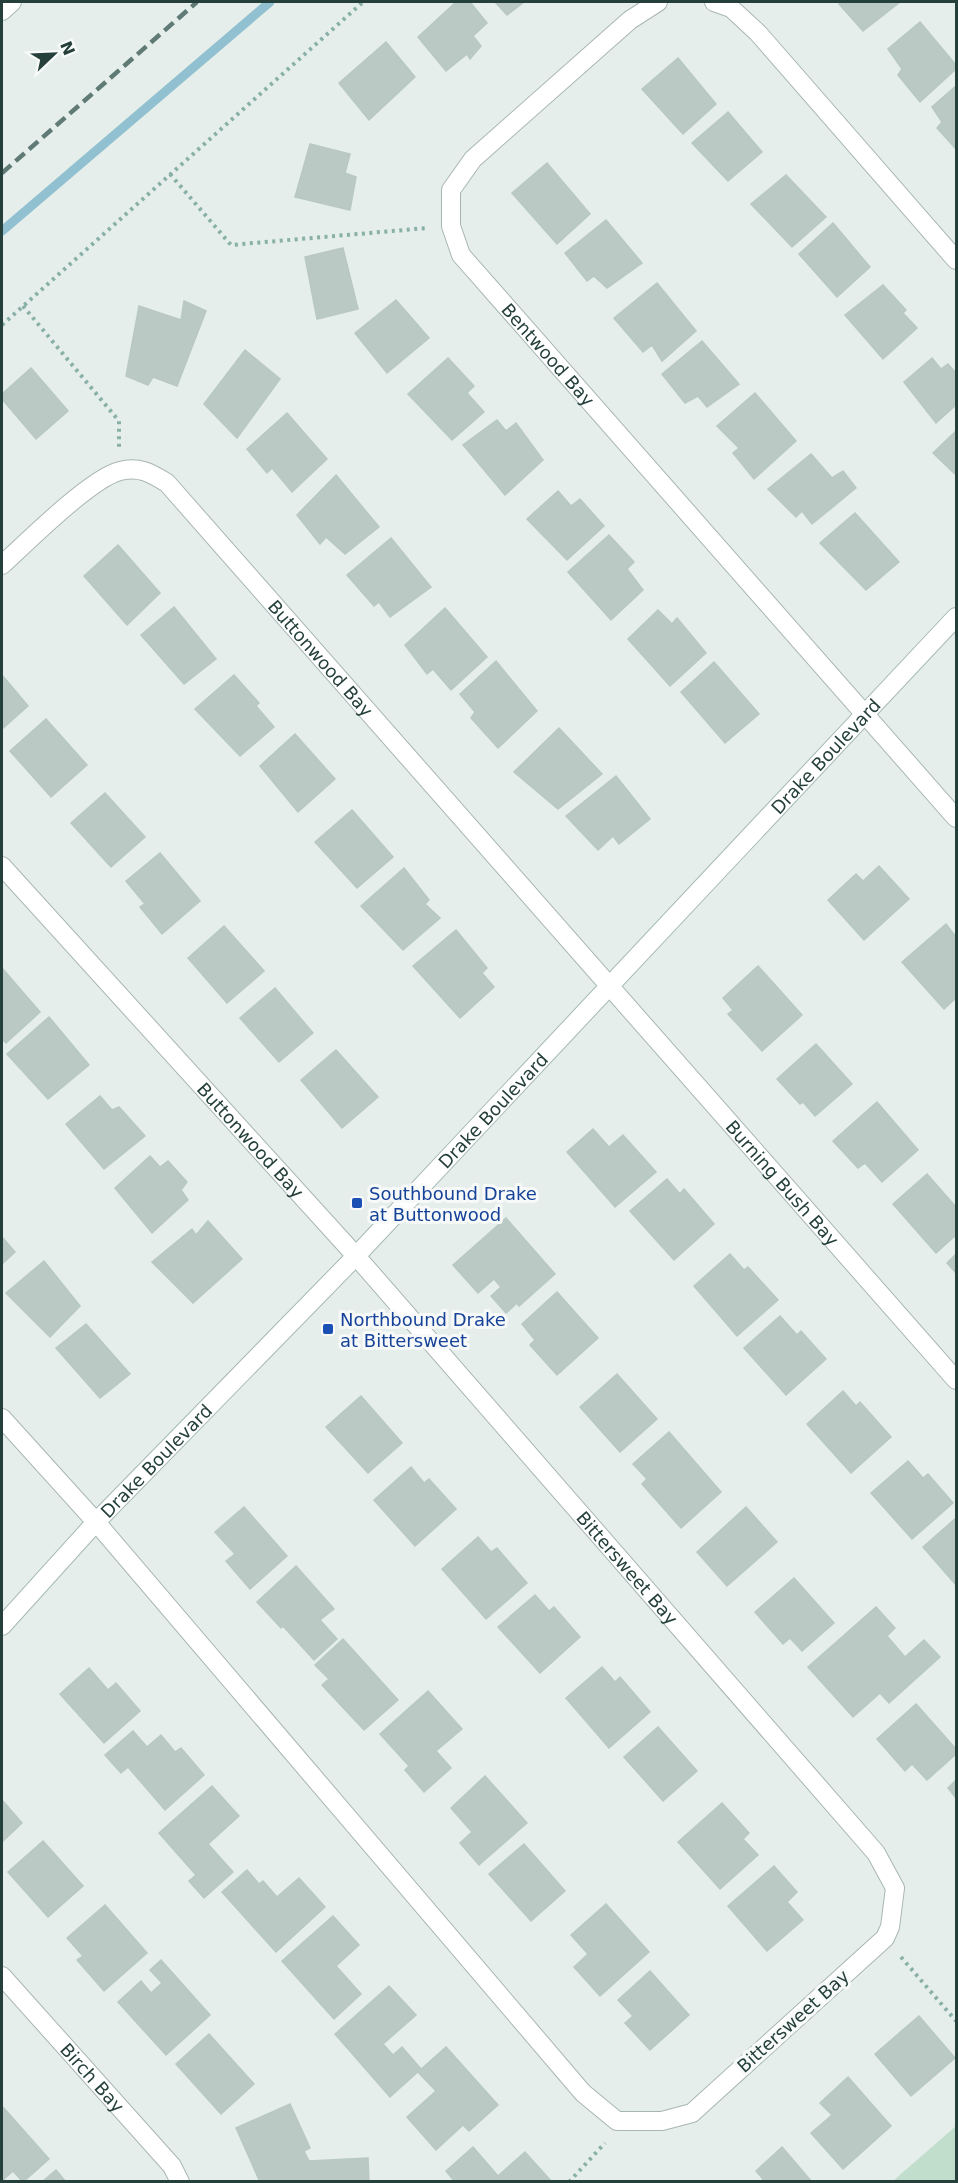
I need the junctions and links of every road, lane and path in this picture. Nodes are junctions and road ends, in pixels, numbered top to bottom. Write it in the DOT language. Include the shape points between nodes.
graph roads {
  1 [pos="12,2"];
  2 [pos="363,2"];
  3 [pos="657,2"];
  4 [pos="714,2"];
  5 [pos="2,11"];
  6 [pos="170,174"];
  7 [pos="451,226"];
  8 [pos="957,260"];
  9 [pos="23,306"];
  10 [pos="2,325"];
  11 [pos="119,471"];
  12 [pos="2,566"];
  13 [pos="957,617"];
  14 [pos="866,714"];
  15 [pos="957,818"];
  16 [pos="2,866"];
  17 [pos="610,985"];
  18 [pos="356,1256"];
  19 [pos="957,1380"];
  20 [pos="2,1418"];
  21 [pos="96,1522"];
  22 [pos="2,1626"];
  23 [pos="885,1938"];
  24 [pos="2,1976"];
  25 [pos="957,2021"];
  26 [pos="617,2121"];
  27 [pos="180,2181"];
  28 [pos="569,2181"];
  1 -- 5 [label="street"];
  2 -- 6 [label="path"];
  3 -- 7 [label="street, Bentwood Bay" via="630,20 473,159 451,190"];
  4 -- 8 [label="street" via="731,8 758,33"];
  6 -- 7 [label="path" via="231,244"];
  6 -- 9 [label="path"];
  7 -- 14 [label="street, Bentwood Bay" via="461,255"];
  9 -- 10 [label="path"];
  9 -- 11 [label="path" via="119,421"];
  11 -- 12 [label="street" via="86,490"];
  11 -- 17 [label="street, Buttonwood Bay" via="146,470 167,483"];
  13 -- 14 [label="street, Drake Boulevard"];
  14 -- 15 [label="street"];
  14 -- 17 [label="street, Drake Boulevard"];
  16 -- 18 [label="street, Buttonwood Bay"];
  17 -- 18 [label="street, Drake Boulevard"];
  17 -- 19 [label="street, Burning Bush Bay"];
  18 -- 21 [label="street, Drake Boulevard"];
  18 -- 23 [label="street, Bittersweet Bay" via="876,1853 895,1888"];
  20 -- 21 [label="street"];
  21 -- 22 [label="street, Drake Boulevard"];
  21 -- 26 [label="street" via="583,2093"];
  23 -- 25 [label="path"];
  23 -- 26 [label="street, Bittersweet Bay" via="692,2113 663,2121"];
  24 -- 27 [label="street, Birch Bay" via="172,2166"];
  26 -- 28 [label="path" via="609,2138"];
}
